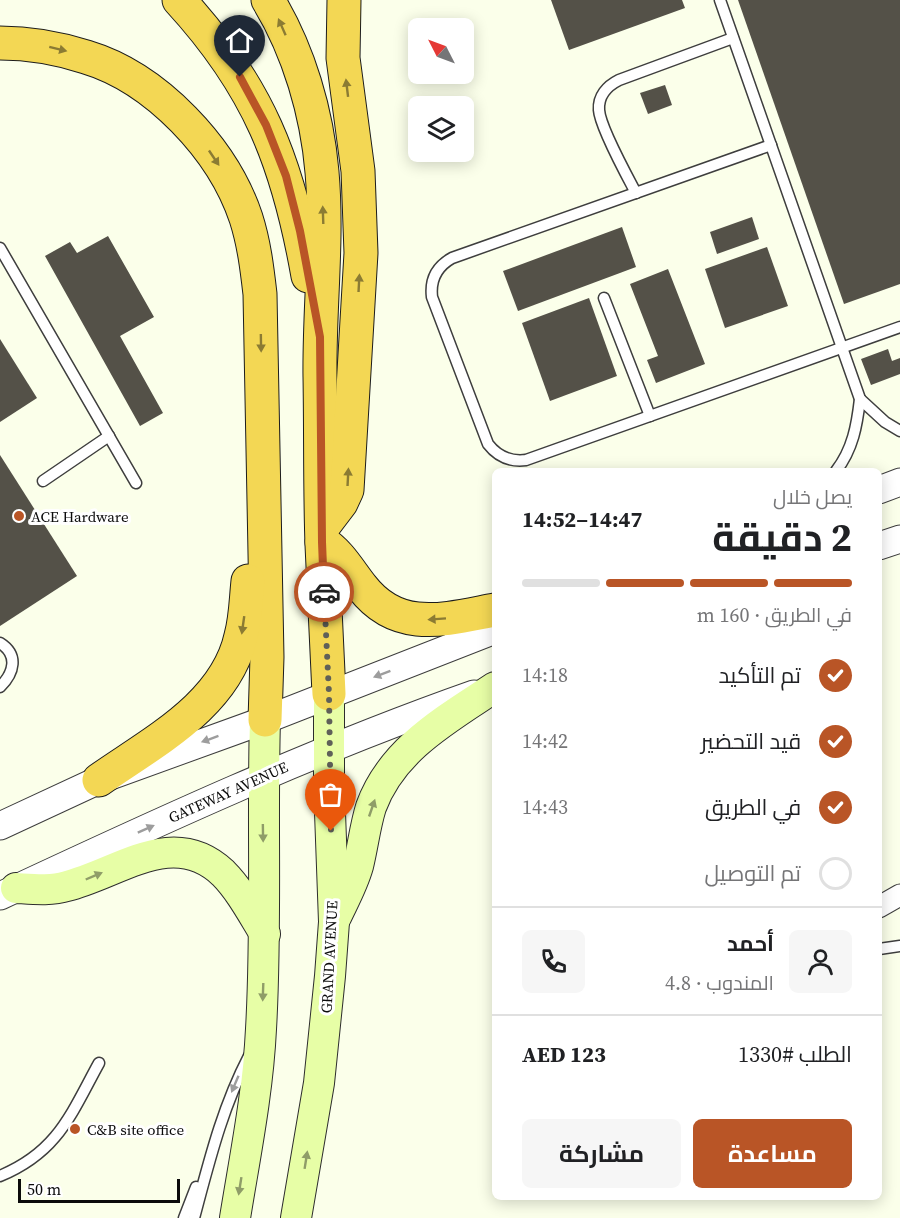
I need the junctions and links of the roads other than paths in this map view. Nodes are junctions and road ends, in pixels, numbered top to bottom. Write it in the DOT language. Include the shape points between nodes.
graph roads {
  1 [pos="179,0"];
  2 [pos="268,0"];
  3 [pos="344,0"];
  4 [pos="720,0"];
  5 [pos="734,38"];
  6 [pos="0,43"];
  7 [pos="771,145"];
  8 [pos="636,194"];
  9 [pos="0,248"];
  10 [pos="604,298"];
  11 [pos="900,327"];
  12 [pos="320,337"];
  13 [pos="842,348"];
  14 [pos="860,399"];
  15 [pos="650,416"];
  16 [pos="900,431"];
  17 [pos="109,436"];
  18 [pos="838,468"];
  19 [pos="43,481"];
  20 [pos="900,482"];
  21 [pos="136,483"];
  22 [pos="882,489"];
  23 [pos="264,528"];
  24 [pos="322,535"];
  25 [pos="900,539"];
  26 [pos="882,545"];
  27 [pos="492,610"];
  28 [pos="492,631"];
  29 [pos="0,643"];
  30 [pos="0,687"];
  31 [pos="492,688"];
  32 [pos="492,689"];
  33 [pos="329,694"];
  34 [pos="265,720"];
  35 [pos="329,747"];
  36 [pos="264,775"];
  37 [pos="99,780"];
  38 [pos="0,826"];
  39 [pos="8,892"];
  40 [pos="900,896"];
  41 [pos="882,905"];
  42 [pos="334,922"];
  43 [pos="265,934"];
  44 [pos="900,946"];
  45 [pos="882,949"];
  46 [pos="261,1032"];
  47 [pos="99,1063"];
  48 [pos="216,1136"];
  49 [pos="0,1176"];
  50 [pos="184,1218"];
  51 [pos="194,1218"];
  52 [pos="235,1218"];
  53 [pos="296,1218"];
  1 -- 12 [label="highway" via="209,32 266,125 286,176"];
  12 -- 2 [label="highway, one-way" via="324,224 320,160 298,64"];
  24 -- 3 [label="highway, one-way" via="347,490 361,253 358,171 344,58"];
  4 -- 5 [label="lane"];
  5 -- 7 [label="lane"];
  5 -- 8 [label="lane" via="619,80 606,89 599,102 600,117"];
  6 -- 23 [label="highway, one-way" via="49,47 88,57 123,74 155,94 182,118 230,182 256,255 260,294"];
  7 -- 8 [label="lane"];
  7 -- 13 [label="lane"];
  8 -- 15 [label="lane" via="452,258 439,268 431,290 488,444 501,456 526,460"];
  9 -- 17 [label="lane"];
  10 -- 15 [label="lane"];
  11 -- 13 [label="lane"];
  12 -- 24 [label="highway"];
  13 -- 14 [label="lane"];
  13 -- 15 [label="lane"];
  14 -- 16 [label="lane"];
  14 -- 18 [label="lane" via="853,441"];
  17 -- 19 [label="lane"];
  17 -- 21 [label="lane"];
  20 -- 22 [label="street"];
  23 -- 34 [label="highway"];
  23 -- 37 [label="highway, one-way" via="250,568 242,636 222,681 197,709"];
  27 -- 24 [label="highway, one-way" via="436,621 396,614 371,598"];
  24 -- 33 [label="highway"];
  25 -- 26 [label="street"];
  28 -- 33 [label="street, one-way"];
  29 -- 30 [label="lane" via="10,652 13,665"];
  31 -- 35 [label="street, GATEWAY AVENUE"];
  42 -- 32 [label="main road, one-way" via="356,873 371,808 385,778 427,734"];
  33 -- 34 [label="street"];
  33 -- 35 [label="main road, GRAND AVENUE"];
  34 -- 36 [label="main road"];
  34 -- 37 [label="street, one-way"];
  35 -- 36 [label="street, GATEWAY AVENUE"];
  35 -- 42 [label="main road, GRAND AVENUE"];
  39 -- 36 [label="street, GATEWAY AVENUE, one-way"];
  36 -- 43 [label="main road, one-way"];
  37 -- 38 [label="street"];
  39 -- 43 [label="main road, one-way" via="61,888 145,856 185,854 209,862 222,872"];
  40 -- 41 [label="street"];
  53 -- 42 [label="main road, GRAND AVENUE, one-way" via="319,1083"];
  43 -- 46 [label="main road, one-way"];
  44 -- 45 [label="lane"];
  46 -- 48 [label="lane, one-way" via="237,1079"];
  46 -- 52 [label="main road, one-way"];
  47 -- 49 [label="lane" via="64,1128 50,1145"];
  48 -- 50 [label="lane"];
  48 -- 51 [label="lane"];
}
